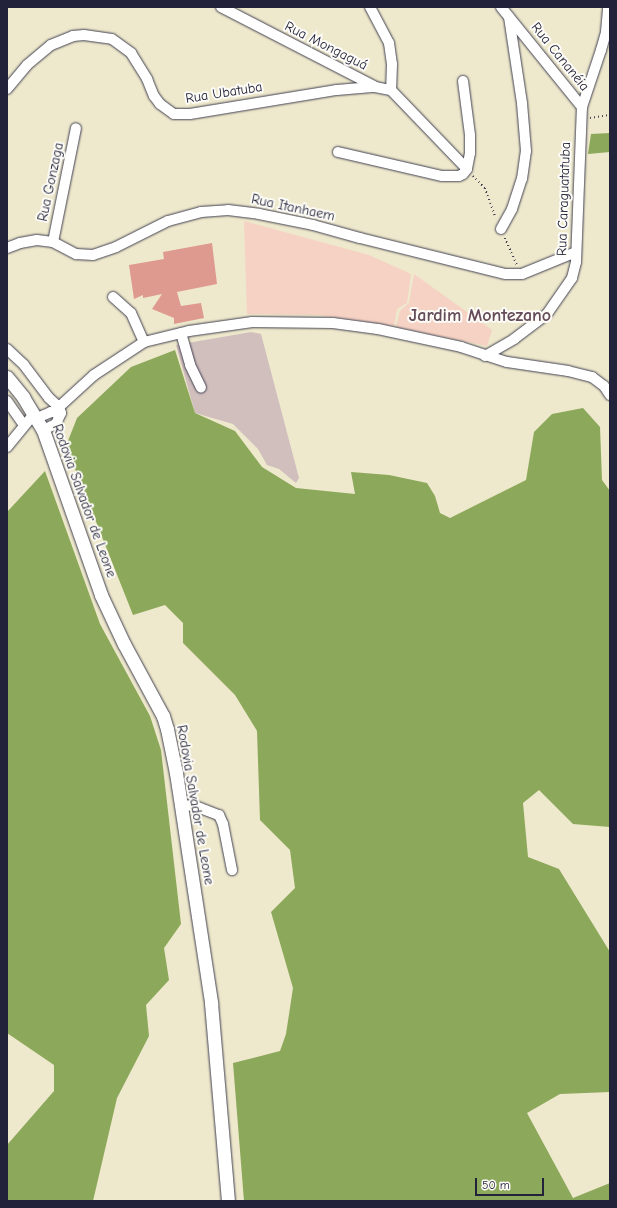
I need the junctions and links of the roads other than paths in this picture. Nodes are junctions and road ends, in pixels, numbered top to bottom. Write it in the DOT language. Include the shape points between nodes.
graph roads {
  1 [pos="221,7"];
  2 [pos="370,7"];
  3 [pos="501,7"];
  4 [pos="608,7"];
  5 [pos="509,17"];
  6 [pos="463,81"];
  7 [pos="375,86"];
  8 [pos="7,89"];
  9 [pos="391,90"];
  10 [pos="582,107"];
  11 [pos="76,128"];
  12 [pos="338,152"];
  13 [pos="467,169"];
  14 [pos="501,229"];
  15 [pos="53,242"];
  16 [pos="7,248"];
  17 [pos="576,252"];
  18 [pos="113,297"];
  19 [pos="181,333"];
  20 [pos="144,342"];
  21 [pos="7,349"];
  22 [pos="485,356"];
  23 [pos="7,377"];
  24 [pos="201,388"];
  25 [pos="610,395"];
  26 [pos="7,401"];
  27 [pos="60,410"];
  28 [pos="36,416"];
  29 [pos="24,426"];
  30 [pos="43,430"];
  31 [pos="7,447"];
  32 [pos="180,805"];
  33 [pos="232,870"];
  34 [pos="228,1201"];
  1 -- 7 [label="street, Rua Mongaguá"];
  2 -- 9 [label="street" via="389,43 392,64"];
  3 -- 5 [label="street, Rua Cananéia"];
  4 -- 10 [label="street, Rua Caraguatatuba" via="606,32"];
  5 -- 10 [label="street, Rua Cananéia"];
  5 -- 14 [label="street" via="522,103 526,151 522,179 512,209"];
  6 -- 13 [label="street" via="470,135"];
  7 -- 8 [label="street, Rua Ubatuba" via="190,114 174,114 154,96 131,53 112,40 84,35 73,36 51,45 26,65"];
  7 -- 9 [label="street, Rua Ubatuba"];
  9 -- 13 [label="street"];
  10 -- 17 [label="street, Rua Caraguatatuba"];
  11 -- 15 [label="street, Rua Gonzaga"];
  12 -- 13 [label="street" via="442,176 459,176"];
  15 -- 16 [label="street, Rua Itanhaem" via="38,240"];
  15 -- 17 [label="street, Rua Itanhaem" via="76,254 93,254 116,247 168,221 200,212 228,210 313,225 506,274 522,274"];
  17 -- 22 [label="street, Rua Caraguatatuba" via="572,278 547,314 514,339"];
  18 -- 20 [label="street" via="132,314"];
  19 -- 20 [label="street"];
  19 -- 22 [label="street" via="252,322 333,323 419,337 461,347"];
  19 -- 24 [label="street" via="190,365"];
  20 -- 27 [label="street" via="94,375"];
  21 -- 27 [label="street" via="24,365"];
  22 -- 25 [label="street" via="592,377 604,386"];
  23 -- 28 [label="main road, Rodovia Salvador de Leone"];
  26 -- 29 [label="street"];
  27 -- 28 [label="street"];
  27 -- 30 [label="street" via="56,424"];
  28 -- 29 [label="street"];
  28 -- 30 [label="main road, Rodovia Salvador de Leone"];
  29 -- 31 [label="street"];
  30 -- 32 [label="main road, Rodovia Salvador de Leone" via="101,595 163,716 172,748"];
  32 -- 33 [label="street" via="195,806 219,815"];
  32 -- 34 [label="main road, Rodovia Salvador de Leone" via="210,1002"];
}
